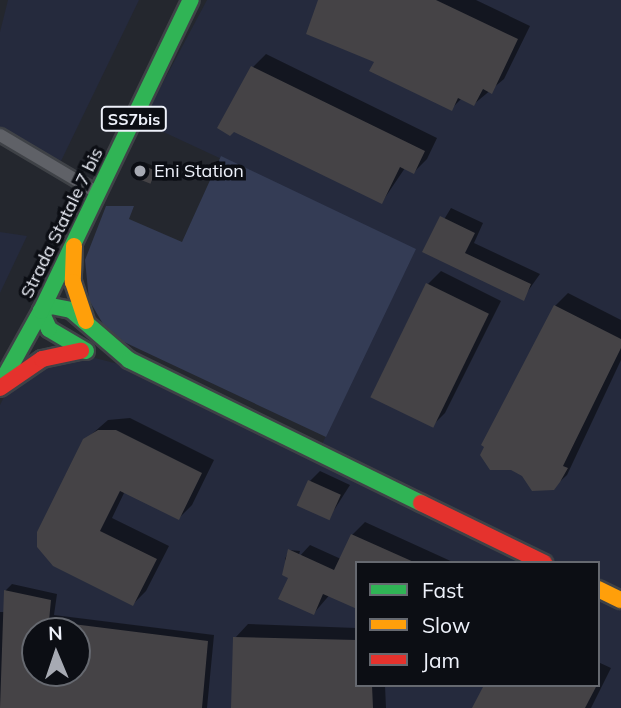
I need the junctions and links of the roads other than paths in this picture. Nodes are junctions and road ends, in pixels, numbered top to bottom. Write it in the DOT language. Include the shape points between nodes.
graph roads {
  1 [pos="191,0"];
  2 [pos="0,135"];
  3 [pos="98,193"];
  4 [pos="77,237"];
  5 [pos="41,311"];
  6 [pos="86,321"];
  7 [pos="86,351"];
  8 [pos="129,360"];
  9 [pos="0,387"];
  10 [pos="540,561"];
  11 [pos="600,590"];
  12 [pos="621,600"];
  1 -- 3 [label="street, Strada Statale 7 bis / SS7bis"];
  2 -- 3 [label="street"];
  3 -- 4 [label="street, Strada Statale 7 bis / SS7bis"];
  4 -- 5 [label="street, Strada Statale 7 bis / SS7bis"];
  4 -- 6 [label="street" via="73,282"];
  5 -- 6 [label="street" via="61,307"];
  5 -- 7 [label="street" via="49,329"];
  5 -- 9 [label="street, Strada Statale 7 bis / SS7bis"];
  6 -- 8 [label="street"];
  7 -- 8 [label="street"];
  7 -- 9 [label="street" via="42,359"];
  8 -- 10 [label="street"];
  11 -- 12 [label="street"];
}
